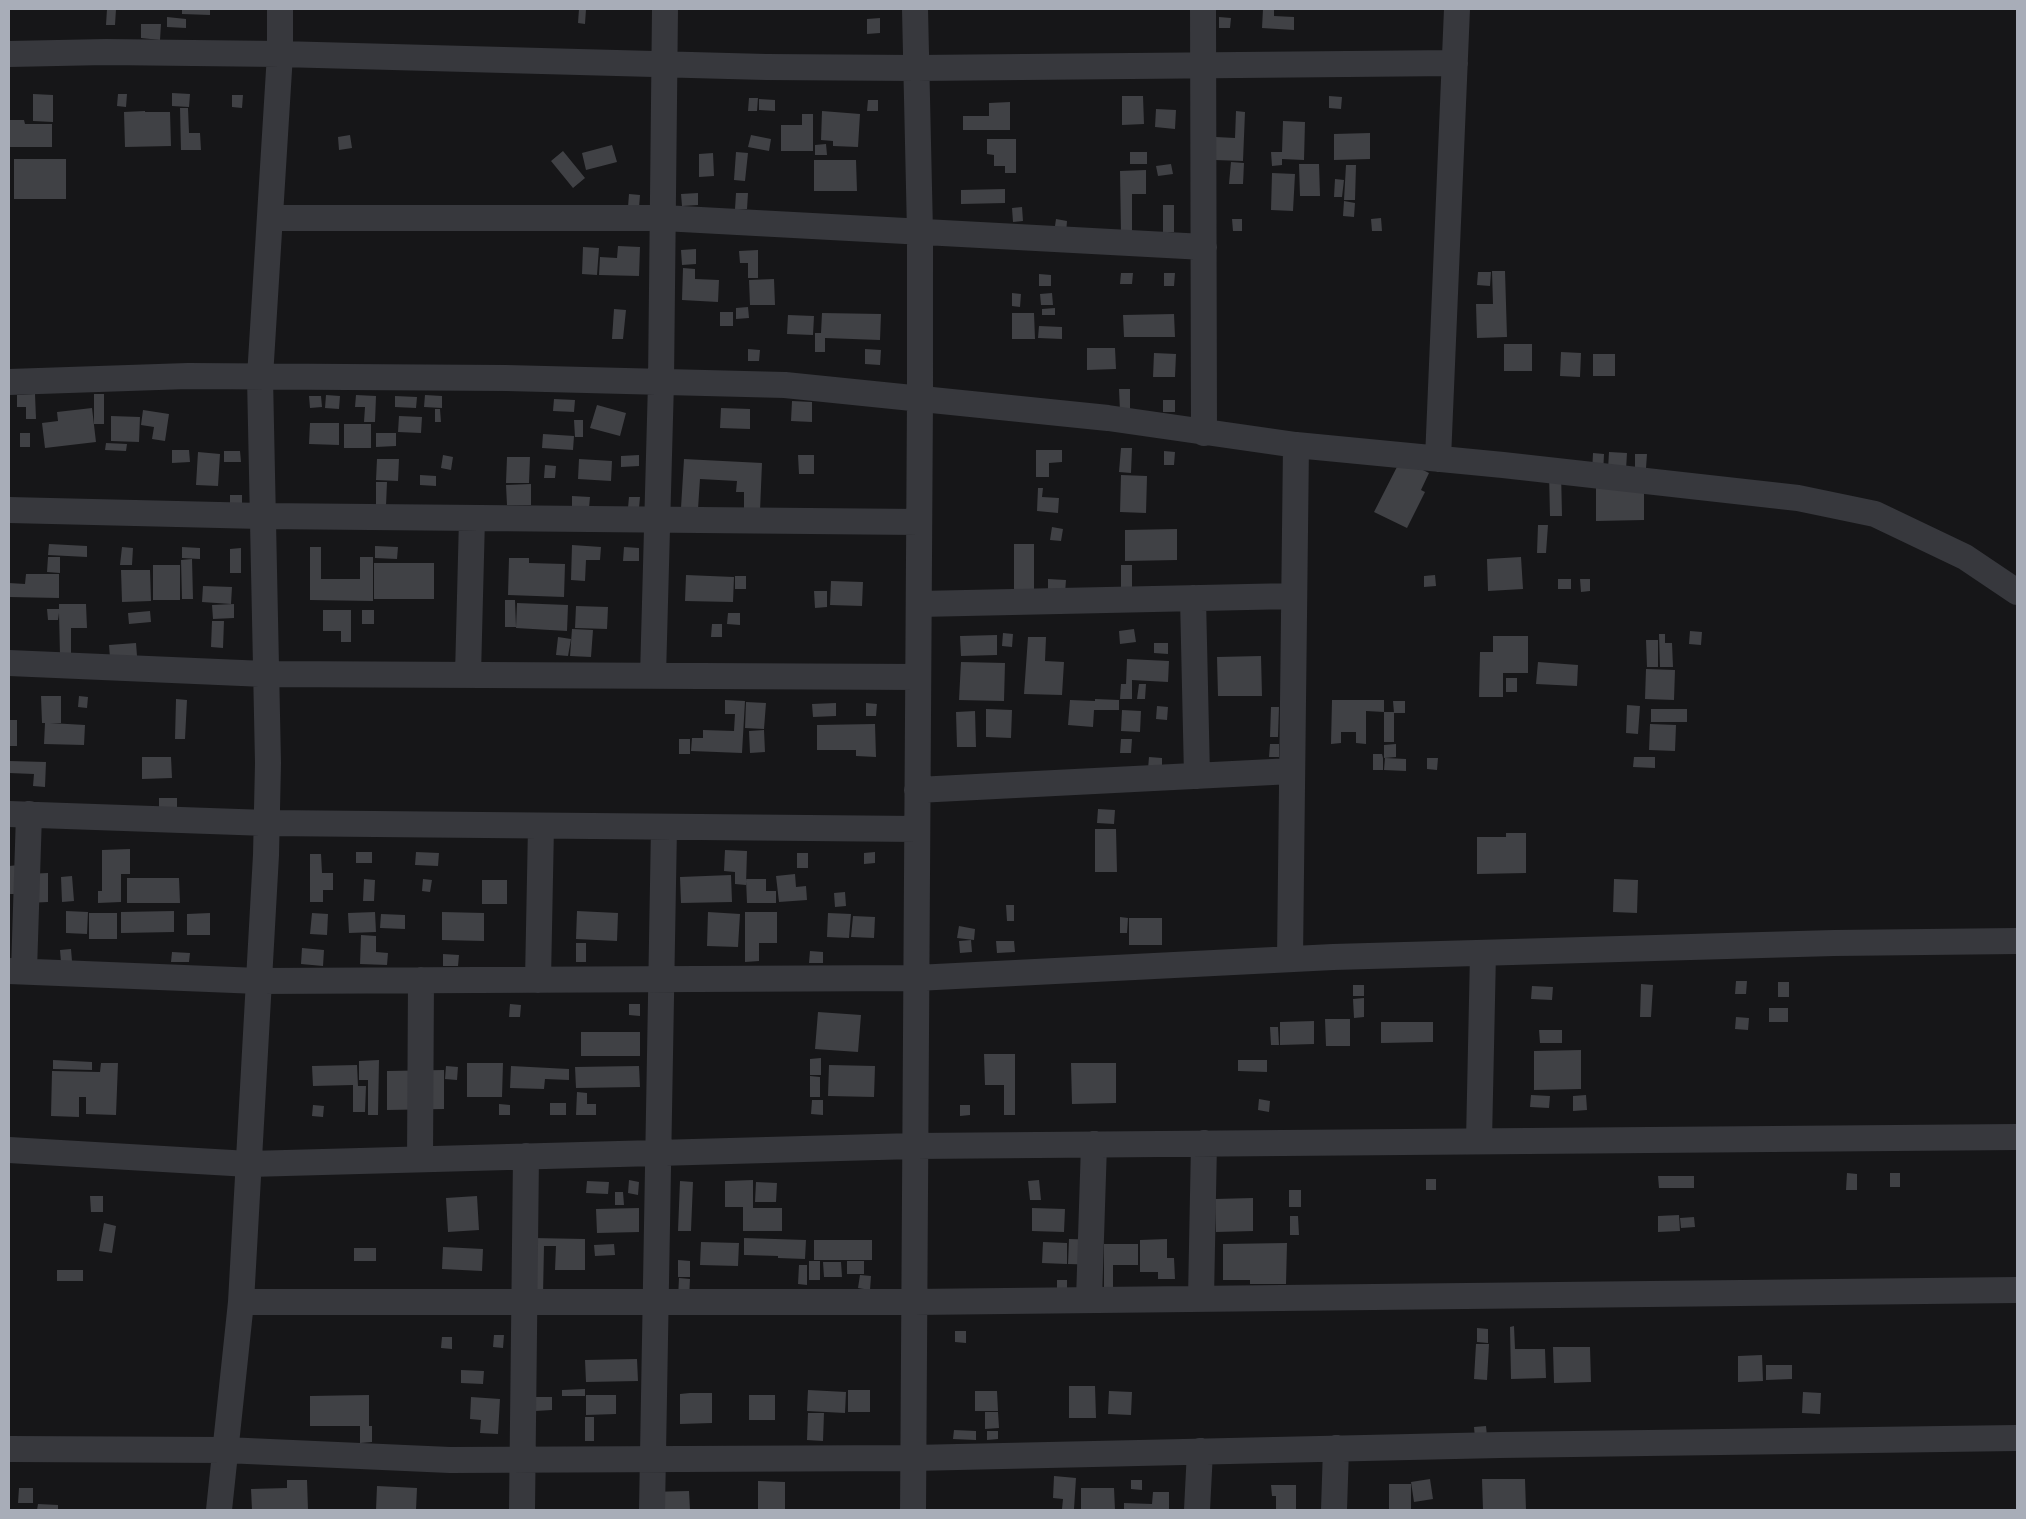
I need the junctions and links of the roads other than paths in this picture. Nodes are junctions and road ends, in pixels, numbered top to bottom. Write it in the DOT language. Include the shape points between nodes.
graph roads {
  1 [pos="280,9"];
  2 [pos="665,9"];
  3 [pos="915,9"];
  4 [pos="1203,9"];
  5 [pos="1457,9"];
  6 [pos="9,54"];
  7 [pos="280,54"];
  8 [pos="1455,62"];
  9 [pos="665,64"];
  10 [pos="1205,65"];
  11 [pos="916,68"];
  12 [pos="270,218"];
  13 [pos="663,218"];
  14 [pos="920,232"];
  15 [pos="1204,247"];
  16 [pos="260,377"];
  17 [pos="9,382"];
  18 [pos="661,382"];
  19 [pos="920,398"];
  20 [pos="1204,433"];
  21 [pos="1296,445"];
  22 [pos="1438,459"];
  23 [pos="9,510"];
  24 [pos="261,516"];
  25 [pos="472,518"];
  26 [pos="658,520"];
  27 [pos="920,522"];
  28 [pos="2017,592"];
  29 [pos="1294,596"];
  30 [pos="1193,598"];
  31 [pos="919,604"];
  32 [pos="9,663"];
  33 [pos="266,674"];
  34 [pos="468,675"];
  35 [pos="653,676"];
  36 [pos="918,678"];
  37 [pos="1292,771"];
  38 [pos="1197,776"];
  39 [pos="918,790"];
  40 [pos="19,814"];
  41 [pos="267,823"];
  42 [pos="541,826"];
  43 [pos="664,827"];
  44 [pos="917,829"];
  45 [pos="2017,941"];
  46 [pos="1483,952"];
  47 [pos="1290,959"];
  48 [pos="16,971"];
  49 [pos="916,978"];
  50 [pos="662,979"];
  51 [pos="421,980"];
  52 [pos="538,980"];
  53 [pos="259,981"];
  54 [pos="2017,1137"];
  55 [pos="1479,1141"];
  56 [pos="1204,1143"];
  57 [pos="1094,1144"];
  58 [pos="915,1146"];
  59 [pos="9,1150"];
  60 [pos="660,1152"];
  61 [pos="526,1156"];
  62 [pos="420,1159"];
  63 [pos="250,1164"];
  64 [pos="2017,1290"];
  65 [pos="1201,1298"];
  66 [pos="1089,1300"];
  67 [pos="241,1302"];
  68 [pos="523,1302"];
  69 [pos="654,1302"];
  70 [pos="914,1302"];
  71 [pos="2017,1438"];
  72 [pos="1336,1448"];
  73 [pos="9,1449"];
  74 [pos="225,1450"];
  75 [pos="1200,1451"];
  76 [pos="652,1458"];
  77 [pos="913,1458"];
  78 [pos="522,1459"];
  79 [pos="219,1510"];
  80 [pos="522,1510"];
  81 [pos="652,1510"];
  82 [pos="913,1510"];
  83 [pos="1197,1510"];
  84 [pos="1334,1510"];
  1 -- 7 [label="street"];
  2 -- 9 [label="street"];
  3 -- 11 [label="street"];
  4 -- 10 [label="street"];
  5 -- 8 [label="street"];
  6 -- 7 [label="street"];
  7 -- 9 [label="street"];
  7 -- 12 [label="street"];
  8 -- 10 [label="street"];
  8 -- 22 [label="street"];
  9 -- 11 [label="street"];
  9 -- 13 [label="street"];
  10 -- 11 [label="street"];
  10 -- 15 [label="street"];
  11 -- 14 [label="street"];
  12 -- 13 [label="street"];
  12 -- 16 [label="street"];
  13 -- 14 [label="street"];
  13 -- 18 [label="street"];
  14 -- 15 [label="street"];
  14 -- 19 [label="street"];
  15 -- 20 [label="street"];
  16 -- 17 [label="street"];
  16 -- 18 [label="street"];
  16 -- 24 [label="street"];
  18 -- 19 [label="street" via="785,385"];
  18 -- 26 [label="street"];
  19 -- 20 [label="street" via="1108,418"];
  19 -- 27 [label="street"];
  20 -- 21 [label="street"];
  21 -- 22 [label="street"];
  21 -- 29 [label="street"];
  22 -- 28 [label="street" via="1798,498 1875,514 1965,557"];
  23 -- 24 [label="street"];
  24 -- 25 [label="street"];
  24 -- 33 [label="street"];
  25 -- 26 [label="street"];
  25 -- 34 [label="street"];
  26 -- 27 [label="street"];
  26 -- 35 [label="street"];
  27 -- 31 [label="street"];
  29 -- 30 [label="street"];
  29 -- 37 [label="street"];
  30 -- 31 [label="street"];
  30 -- 38 [label="street"];
  31 -- 36 [label="street"];
  32 -- 33 [label="street"];
  33 -- 34 [label="street"];
  33 -- 41 [label="street"];
  34 -- 35 [label="street"];
  35 -- 36 [label="street"];
  36 -- 39 [label="street"];
  37 -- 38 [label="street"];
  37 -- 47 [label="street"];
  38 -- 39 [label="street"];
  39 -- 44 [label="street"];
  40 -- 41 [label="street"];
  40 -- 48 [label="street"];
  41 -- 42 [label="street"];
  41 -- 53 [label="street"];
  42 -- 43 [label="street"];
  42 -- 52 [label="street"];
  43 -- 44 [label="street"];
  43 -- 50 [label="street"];
  44 -- 49 [label="street"];
  45 -- 46 [label="street"];
  46 -- 47 [label="street"];
  46 -- 55 [label="street"];
  47 -- 49 [label="street"];
  48 -- 53 [label="street"];
  49 -- 50 [label="street"];
  49 -- 58 [label="street"];
  50 -- 52 [label="street"];
  50 -- 60 [label="street"];
  51 -- 52 [label="street"];
  51 -- 53 [label="street"];
  51 -- 62 [label="street"];
  53 -- 63 [label="street"];
  54 -- 55 [label="street"];
  55 -- 56 [label="street"];
  56 -- 57 [label="street"];
  56 -- 65 [label="street"];
  57 -- 58 [label="street"];
  57 -- 66 [label="street"];
  58 -- 60 [label="street"];
  58 -- 70 [label="street"];
  59 -- 63 [label="street"];
  60 -- 61 [label="street"];
  60 -- 69 [label="street"];
  61 -- 62 [label="street"];
  61 -- 68 [label="street"];
  62 -- 63 [label="street"];
  63 -- 67 [label="street"];
  64 -- 65 [label="street"];
  65 -- 66 [label="street"];
  66 -- 70 [label="street"];
  67 -- 68 [label="street"];
  67 -- 74 [label="street"];
  68 -- 69 [label="street"];
  68 -- 78 [label="street"];
  69 -- 70 [label="street"];
  69 -- 76 [label="street"];
  70 -- 77 [label="street"];
  71 -- 72 [label="street"];
  72 -- 75 [label="street"];
  72 -- 84 [label="street"];
  73 -- 74 [label="street"];
  74 -- 78 [label="street" via="450,1460"];
  74 -- 79 [label="street"];
  75 -- 77 [label="street"];
  75 -- 83 [label="street"];
  76 -- 77 [label="street"];
  76 -- 78 [label="street"];
  76 -- 81 [label="street"];
  77 -- 82 [label="street"];
  78 -- 80 [label="street"];
}
